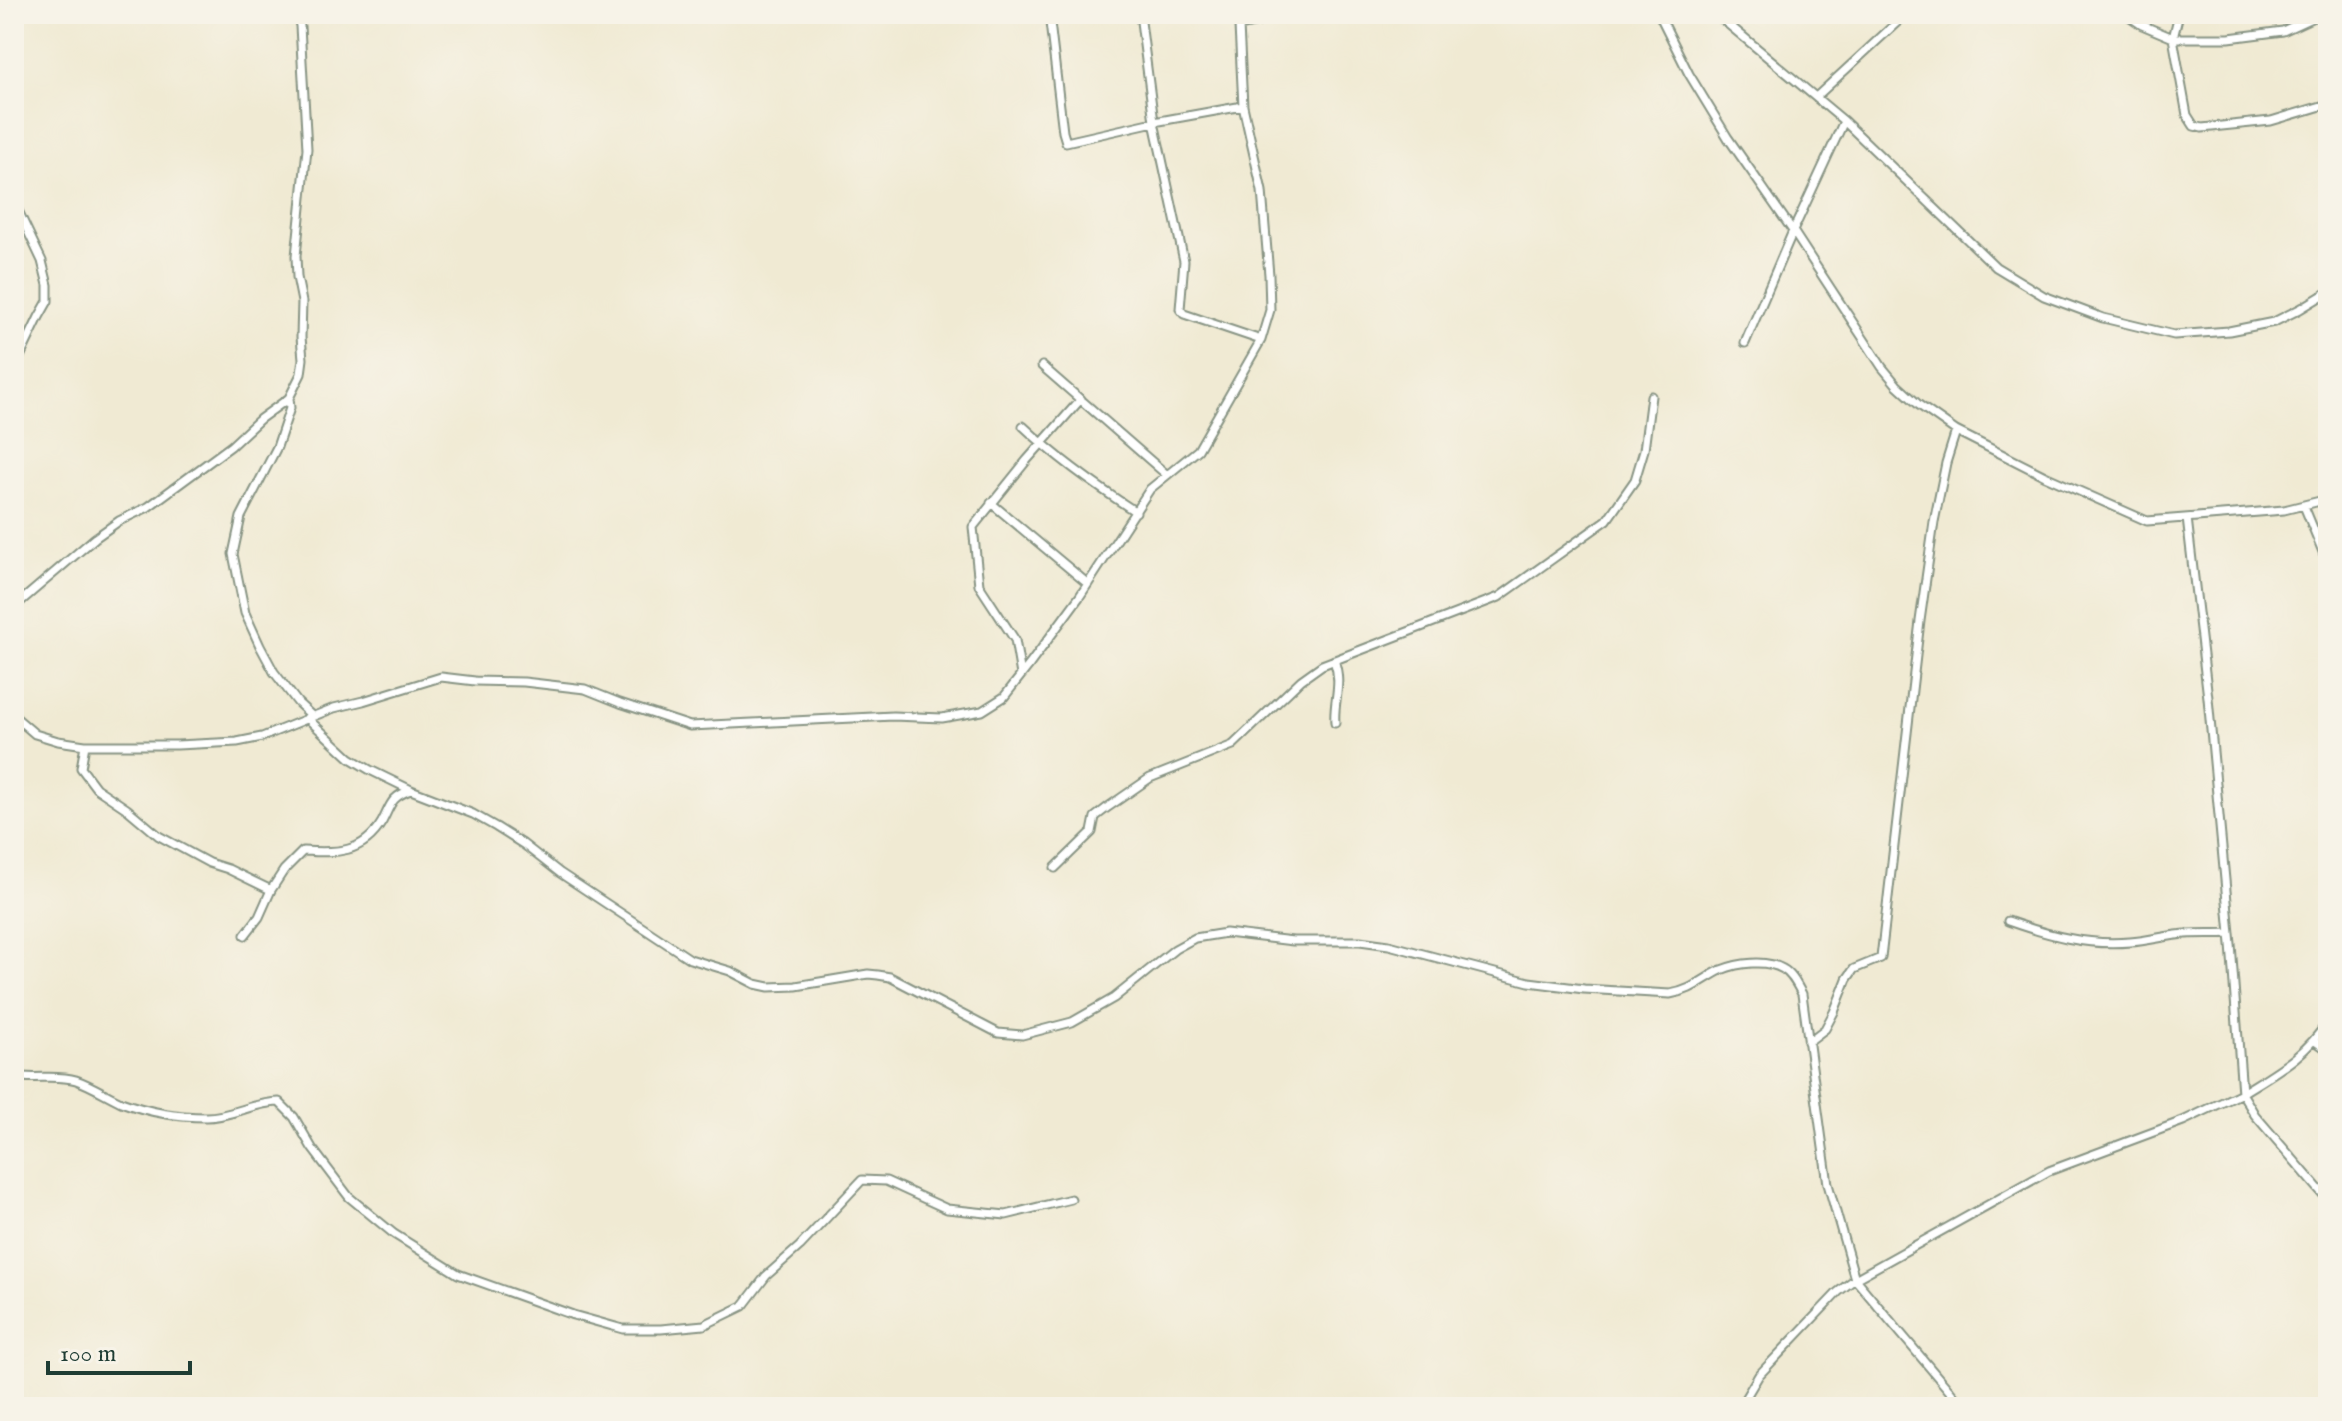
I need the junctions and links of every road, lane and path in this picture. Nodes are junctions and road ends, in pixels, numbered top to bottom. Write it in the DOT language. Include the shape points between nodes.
graph roads {
  1 [pos="297,14"];
  2 [pos="1049,14"];
  3 [pos="1140,14"];
  4 [pos="1236,14"];
  5 [pos="1286,14"];
  6 [pos="1659,14"];
  7 [pos="1716,14"];
  8 [pos="1906,14"];
  9 [pos="2126,14"];
  10 [pos="2179,14"];
  11 [pos="2320,14"];
  12 [pos="1239,26"];
  13 [pos="2173,38"];
  14 [pos="1816,97"];
  15 [pos="2328,104"];
  16 [pos="1243,106"];
  17 [pos="1844,121"];
  18 [pos="1154,122"];
  19 [pos="14,202"];
  20 [pos="1793,231"];
  21 [pos="2328,292"];
  22 [pos="1261,340"];
  23 [pos="1745,343"];
  24 [pos="1042,366"];
  25 [pos="14,369"];
  26 [pos="1651,396"];
  27 [pos="289,398"];
  28 [pos="1081,399"];
  29 [pos="1023,426"];
  30 [pos="1956,431"];
  31 [pos="1041,443"];
  32 [pos="1167,475"];
  33 [pos="2328,499"];
  34 [pos="991,503"];
  35 [pos="2304,506"];
  36 [pos="1136,512"];
  37 [pos="2187,518"];
  38 [pos="2328,564"];
  39 [pos="1088,584"];
  40 [pos="14,607"];
  41 [pos="1334,660"];
  42 [pos="1021,675"];
  43 [pos="14,716"];
  44 [pos="310,717"];
  45 [pos="1335,723"];
  46 [pos="85,745"];
  47 [pos="411,790"];
  48 [pos="1055,868"];
  49 [pos="271,890"];
  50 [pos="2008,921"];
  51 [pos="2230,933"];
  52 [pos="245,935"];
  53 [pos="2328,1021"];
  54 [pos="2315,1041"];
  55 [pos="1808,1042"];
  56 [pos="2328,1050"];
  57 [pos="14,1076"];
  58 [pos="2242,1093"];
  59 [pos="1071,1199"];
  60 [pos="2328,1200"];
  61 [pos="1855,1279"];
  62 [pos="1740,1407"];
  63 [pos="1963,1407"];
  1 -- 27 [label="street" via="307,149 296,256 303,359"];
  2 -- 18 [label="street" via="1066,142"];
  3 -- 18 [label="street"];
  4 -- 12 [label="street"];
  5 -- 12 [label="street"];
  6 -- 20 [label="street" via="1705,102"];
  7 -- 14 [label="street"];
  8 -- 14 [label="street"];
  9 -- 13 [label="street"];
  10 -- 13 [label="street"];
  11 -- 13 [label="street" via="2283,31"];
  12 -- 16 [label="street"];
  13 -- 15 [label="street" via="2187,115 2194,126 2271,121"];
  14 -- 17 [label="street"];
  16 -- 18 [label="street"];
  16 -- 22 [label="street" via="1262,191 1269,275 1270,310"];
  17 -- 20 [label="street"];
  17 -- 21 [label="street" via="1996,267 2068,307 2174,335 2274,322"];
  18 -- 22 [label="street" via="1184,261 1180,309"];
  19 -- 25 [label="street" via="48,285 48,301"];
  20 -- 23 [label="street"];
  20 -- 30 [label="street" via="1882,367 1919,405"];
  22 -- 32 [label="street" via="1198,450"];
  24 -- 28 [label="street"];
  26 -- 41 [label="street" via="1635,480 1607,520 1499,597"];
  27 -- 40 [label="street" via="148,507 95,538"];
  27 -- 44 [label="street" via="277,447 241,517 233,554 245,613 260,646"];
  28 -- 31 [label="street"];
  28 -- 32 [label="street"];
  29 -- 31 [label="street"];
  30 -- 37 [label="street" via="2147,521"];
  30 -- 55 [label="street" via="1934,522 1881,958 1854,969 1825,1029"];
  31 -- 34 [label="street"];
  31 -- 36 [label="street"];
  32 -- 36 [label="street" via="1150,489"];
  33 -- 35 [label="street"];
  34 -- 39 [label="street"];
  34 -- 42 [label="street" via="973,527 979,585 1015,640"];
  35 -- 37 [label="street"];
  35 -- 38 [label="street"];
  36 -- 39 [label="street"];
  37 -- 51 [label="street"];
  39 -- 42 [label="street"];
  41 -- 45 [label="street" via="1339,684"];
  41 -- 48 [label="street" via="1301,680 1233,745 1150,778 1116,801 1095,817 1092,832"];
  42 -- 44 [label="street" via="1004,697 982,711 942,718 690,726 585,689 441,677"];
  43 -- 46 [label="street" via="35,734"];
  44 -- 46 [label="street" via="249,740"];
  44 -- 47 [label="street" via="350,758"];
  46 -- 49 [label="street" via="81,768 96,788 159,836"];
  47 -- 49 [label="street" via="393,799 366,841 338,853 303,851"];
  47 -- 55 [label="street" via="496,827 690,959 769,987 868,974 890,977 998,1033 1022,1035 1072,1022 1114,998 1175,949 1195,938 1226,933 1360,941 1529,982 1670,994 1732,966 1766,964 1783,968 1794,979 1802,994"];
  49 -- 52 [label="street"];
  50 -- 51 [label="street" via="2102,943"];
  51 -- 58 [label="street"];
  53 -- 54 [label="street"];
  54 -- 56 [label="street"];
  54 -- 58 [label="street"];
  55 -- 61 [label="street" via="1828,1184"];
  57 -- 59 [label="street" via="75,1079 122,1102 181,1115 210,1117 279,1102 349,1197 394,1234 458,1274 623,1329 704,1325 743,1306 862,1180 886,1181 947,1209 1006,1215"];
  58 -- 60 [label="street"];
  58 -- 61 [label="street" via="2049,1171"];
  61 -- 62 [label="street" via="1759,1375"];
  61 -- 63 [label="street"];
}
